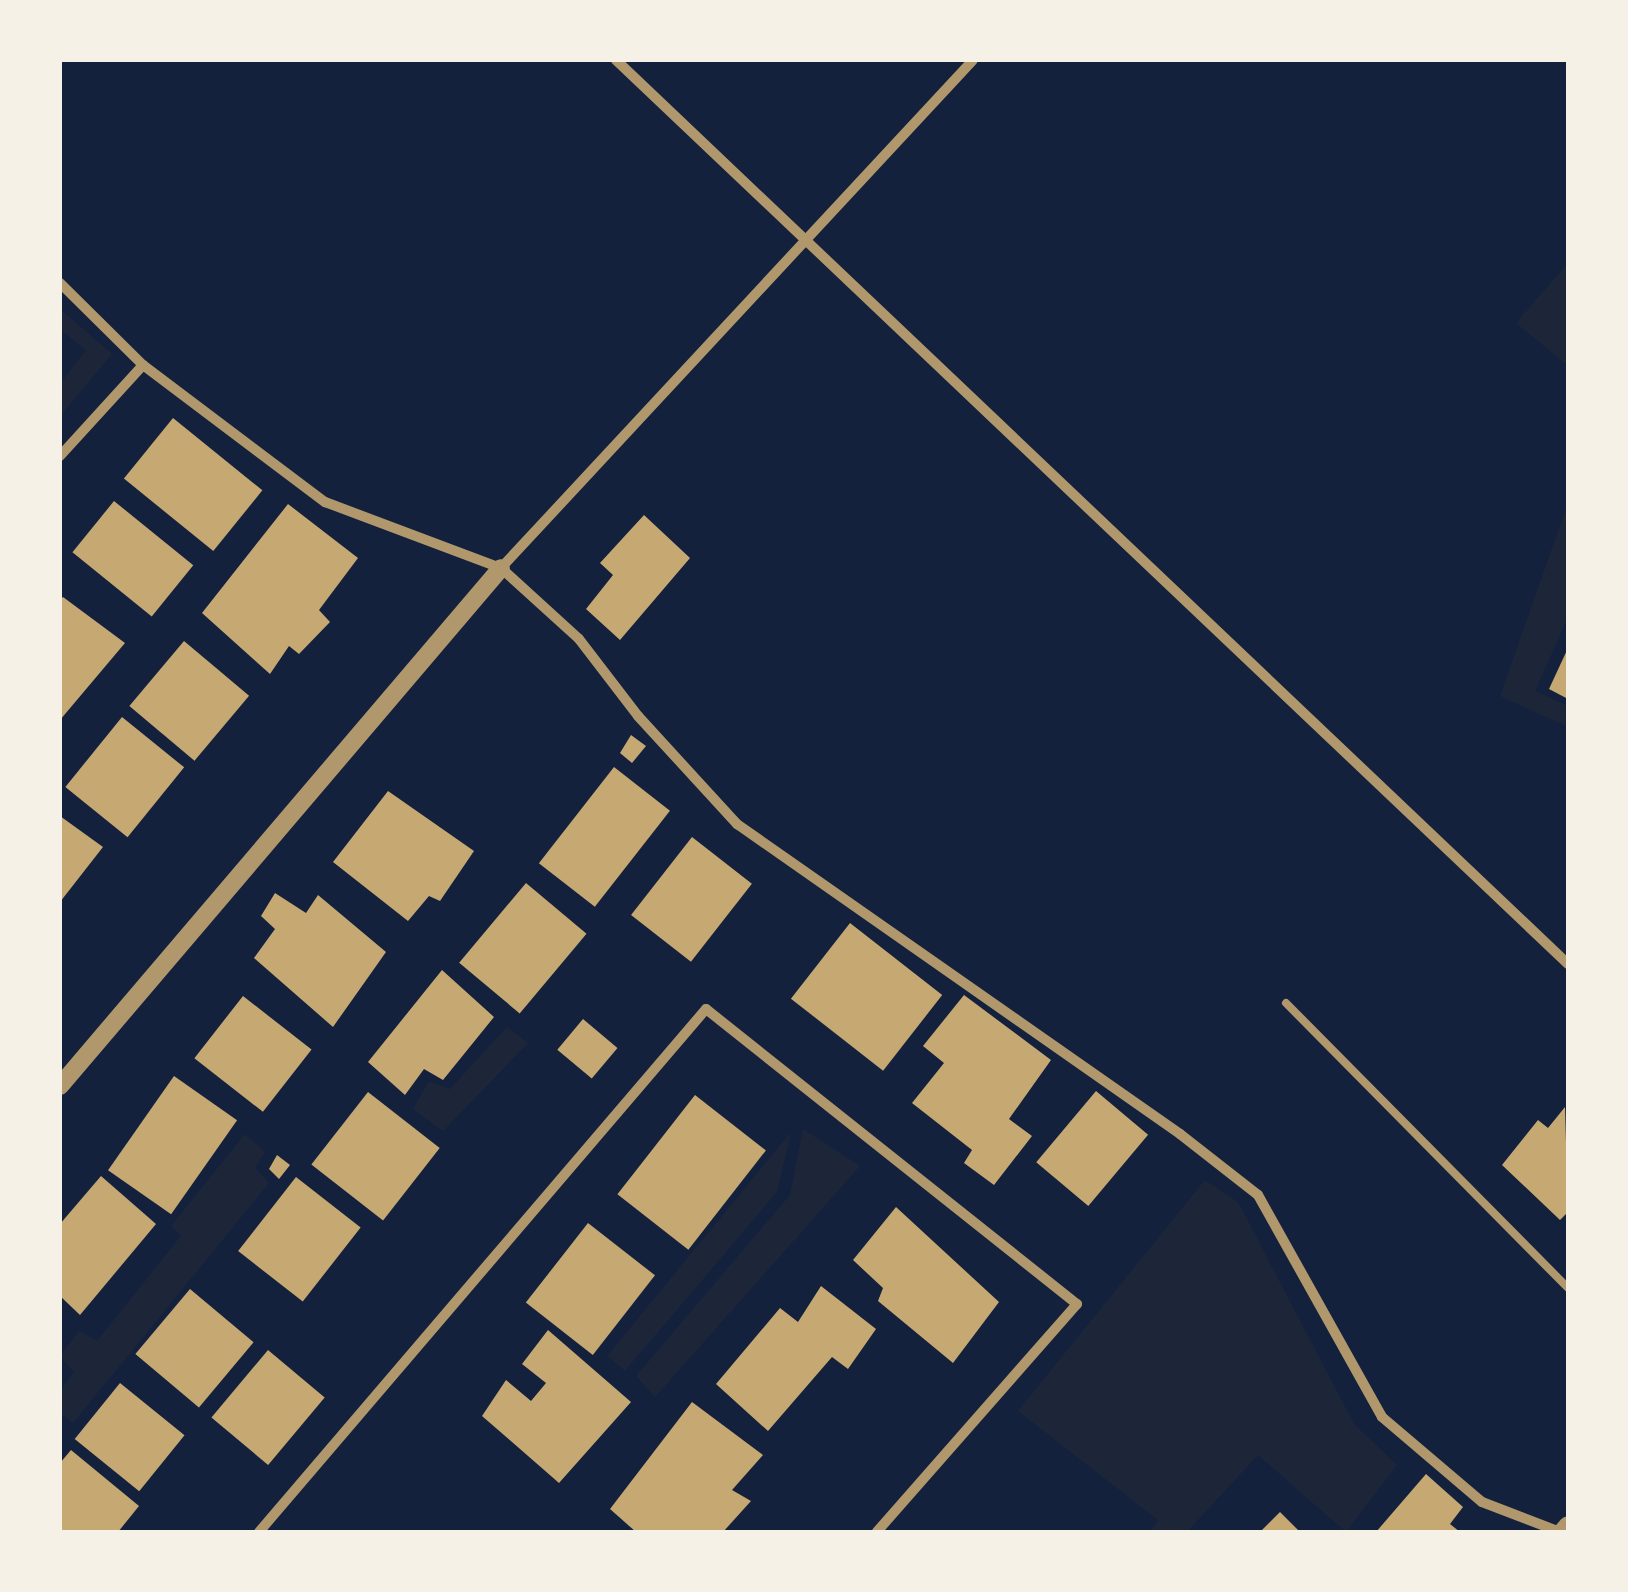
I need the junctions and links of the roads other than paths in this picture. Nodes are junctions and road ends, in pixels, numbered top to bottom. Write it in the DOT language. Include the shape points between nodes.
graph roads {
  1 [pos="616,60"];
  2 [pos="972,60"];
  3 [pos="808,239"];
  4 [pos="60,283"];
  5 [pos="143,365"];
  6 [pos="60,456"];
  7 [pos="502,568"];
  8 [pos="1568,964"];
  9 [pos="1286,1003"];
  10 [pos="60,1086"];
  11 [pos="1568,1288"];
  12 [pos="1568,1525"];
  13 [pos="259,1532"];
  14 [pos="877,1532"];
  15 [pos="1561,1532"];
  1 -- 3 [label="street"];
  2 -- 3 [label="street"];
  3 -- 7 [label="street"];
  3 -- 8 [label="street"];
  4 -- 5 [label="street"];
  5 -- 6 [label="street"];
  5 -- 7 [label="street" via="325,502"];
  7 -- 10 [label="street"];
  7 -- 15 [label="street" via="579,639 638,716 737,824 1258,1195 1382,1417 1482,1502"];
  9 -- 11 [label="lane"];
  12 -- 15 [label="street"];
  13 -- 14 [label="street" via="706,1008 1076,1304"];
}
